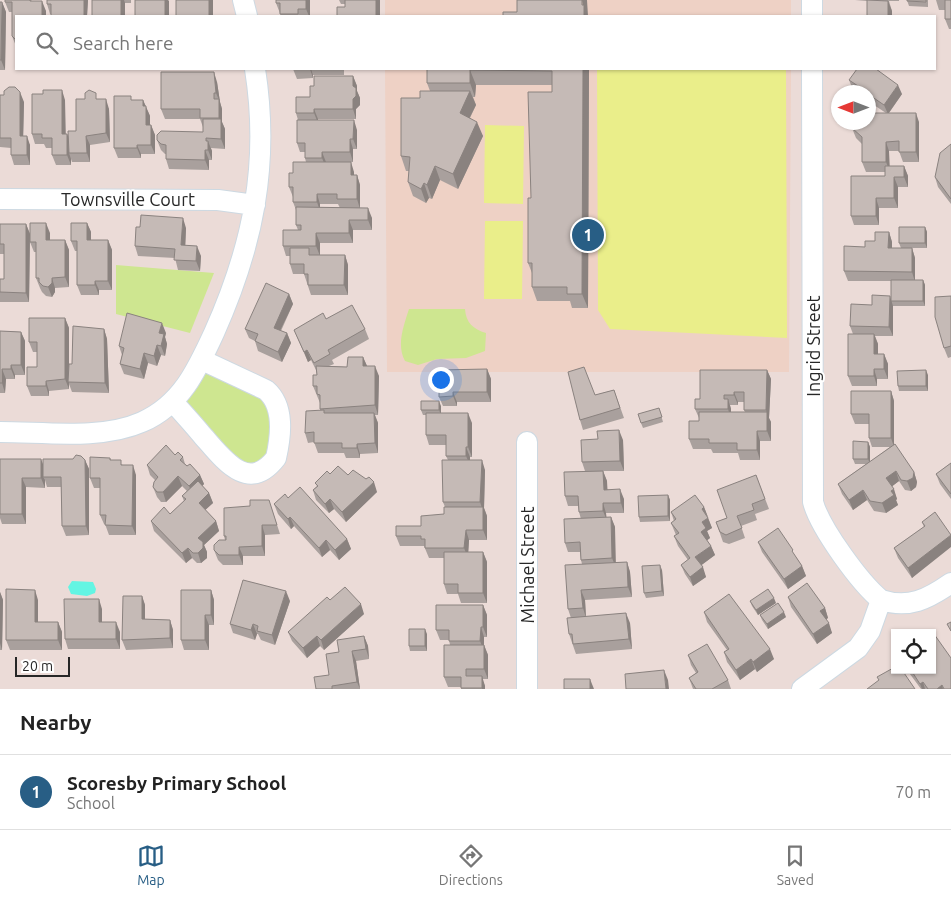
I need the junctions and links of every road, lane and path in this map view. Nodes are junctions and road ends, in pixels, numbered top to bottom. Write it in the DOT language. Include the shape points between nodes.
graph roads {
  1 [pos="812,0"];
  2 [pos="812,15"];
  3 [pos="255,70"];
  4 [pos="812,70"];
  5 [pos="0,199"];
  6 [pos="255,205"];
  7 [pos="202,360"];
  8 [pos="173,402"];
  9 [pos="0,432"];
  10 [pos="527,442"];
  11 [pos="951,583"];
  12 [pos="881,600"];
  13 [pos="528,689"];
  14 [pos="802,689"];
  1 -- 2 [label="street"];
  3 -- 6 [label="street" via="261,139"];
  4 -- 12 [label="street, Ingrid Street" via="813,502 821,523 866,586"];
  5 -- 6 [label="street, Townsville Court" via="218,200"];
  6 -- 7 [label="street" via="236,280"];
  7 -- 8 [label="street" via="186,388"];
  7 -- 8 [label="street" via="274,396 279,416 276,458 263,470 253,473 236,471"];
  8 -- 9 [label="street" via="143,422 114,431"];
  10 -- 13 [label="street, Michael Street"];
  11 -- 12 [label="street" via="915,602 902,604"];
  12 -- 14 [label="street" via="870,631 858,648"];
}
